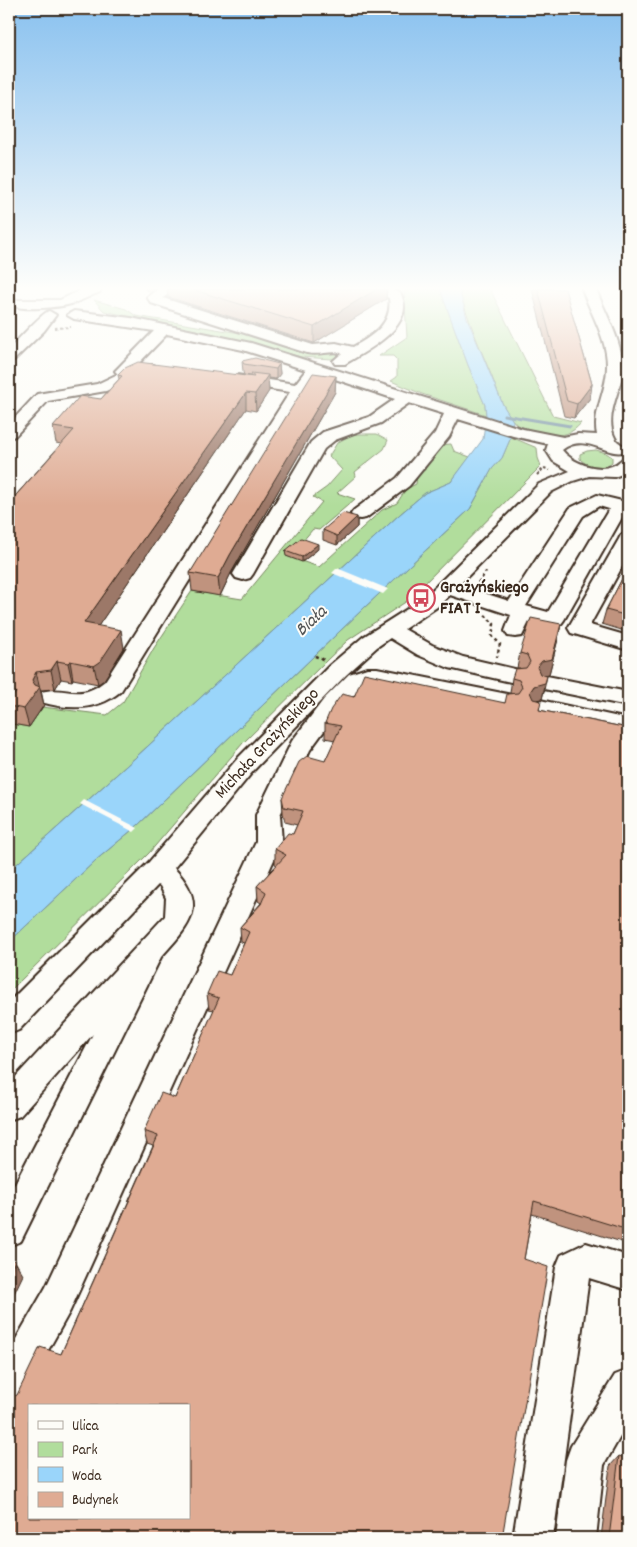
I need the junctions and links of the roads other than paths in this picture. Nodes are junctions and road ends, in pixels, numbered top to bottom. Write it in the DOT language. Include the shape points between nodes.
graph roads {
  1 [pos="133,361"];
  2 [pos="296,361"];
  3 [pos="336,361"];
  4 [pos="622,367"];
  5 [pos="322,369"];
  6 [pos="164,370"];
  7 [pos="123,371"];
  8 [pos="222,378"];
  9 [pos="300,389"];
  10 [pos="408,397"];
  11 [pos="459,414"];
  12 [pos="602,422"];
  13 [pos="9,433"];
  14 [pos="582,439"];
  15 [pos="610,444"];
  16 [pos="559,451"];
  17 [pos="627,465"];
  18 [pos="586,472"];
  19 [pos="545,488"];
  20 [pos="360,514"];
  21 [pos="628,539"];
  22 [pos="243,574"];
  23 [pos="447,587"];
  24 [pos="519,610"];
  25 [pos="390,629"];
  26 [pos="515,631"];
  27 [pos="628,643"];
  28 [pos="546,683"];
  29 [pos="49,697"];
  30 [pos="628,700"];
  31 [pos="540,708"];
  32 [pos="628,727"];
  33 [pos="158,868"];
  34 [pos="152,948"];
  35 [pos="9,1021"];
  36 [pos="9,1106"];
  37 [pos="9,1229"];
  38 [pos="628,1274"];
  39 [pos="628,1388"];
  40 [pos="9,1391"];
  41 [pos="532,1538"];
  42 [pos="576,1538"];
  1 -- 7 [label="street"];
  2 -- 5 [label="street"];
  3 -- 5 [label="street"];
  4 -- 12 [label="street" via="614,376"];
  5 -- 9 [label="street" via="308,376"];
  5 -- 10 [label="street"];
  6 -- 13 [label="street" via="140,369 101,388 43,396"];
  8 -- 9 [label="street"];
  9 -- 29 [label="street" via="113,686 104,694 88,700 72,702"];
  10 -- 11 [label="street"];
  10 -- 22 [label="street" via="375,420 329,436 317,446"];
  11 -- 16 [label="street" via="519,433"];
  11 -- 20 [label="street" via="451,416 443,434 403,482"];
  12 -- 14 [label="street" via="587,431"];
  12 -- 15 [label="street"];
  14 -- 15 [label="street"];
  14 -- 16 [label="street" via="569,439"];
  15 -- 17 [label="street" via="626,454"];
  16 -- 18 [label="street"];
  16 -- 19 [label="street, Michała Grażyńskiego"];
  17 -- 18 [label="street" via="613,471"];
  18 -- 19 [label="street, Michała Grażyńskiego"];
  19 -- 23 [label="street, Michała Grażyńskiego"];
  21 -- 27 [label="street" via="578,628"];
  23 -- 24 [label="street"];
  23 -- 25 [label="street, Michała Grażyńskiego" via="430,603"];
  24 -- 24 [label="street" via="551,625 620,506 597,500 576,512"];
  24 -- 26 [label="street"];
  25 -- 33 [label="street, Michała Grażyńskiego" via="353,655 246,764"];
  25 -- 40 [label="street" via="425,650 511,689 367,675 358,679 332,704 300,747 268,815 269,842 58,1299 28,1350"];
  28 -- 30 [label="street"];
  31 -- 32 [label="street"];
  33 -- 34 [label="street" via="176,888 180,914"];
  33 -- 35 [label="street, Michała Grażyńskiego"];
  34 -- 36 [label="street"];
  34 -- 37 [label="street"];
  38 -- 41 [label="street" via="586,1260 573,1267"];
  39 -- 42 [label="street" via="585,1460"];
}
